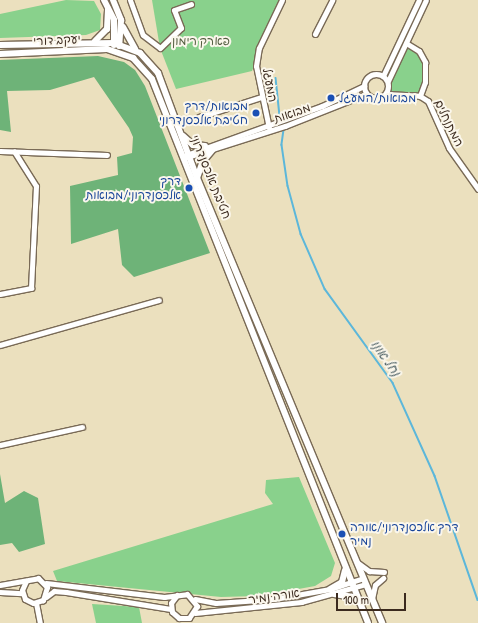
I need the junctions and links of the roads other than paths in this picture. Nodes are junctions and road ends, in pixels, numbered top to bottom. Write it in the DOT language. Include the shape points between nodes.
graph roads {
  1 [pos="113,0"];
  2 [pos="130,0"];
  3 [pos="282,0"];
  4 [pos="332,0"];
  5 [pos="419,0"];
  6 [pos="426,0"];
  7 [pos="106,3"];
  8 [pos="191,4"];
  9 [pos="122,24"];
  10 [pos="315,34"];
  11 [pos="95,41"];
  12 [pos="114,43"];
  13 [pos="406,43"];
  14 [pos="121,44"];
  15 [pos="0,46"];
  16 [pos="116,51"];
  17 [pos="140,53"];
  18 [pos="0,54"];
  19 [pos="383,76"];
  20 [pos="388,81"];
  21 [pos="364,86"];
  22 [pos="366,94"];
  23 [pos="386,94"];
  24 [pos="420,96"];
  25 [pos="261,97"];
  26 [pos="199,117"];
  27 [pos="268,125"];
  28 [pos="270,131"];
  29 [pos="181,134"];
  30 [pos="205,146"];
  31 [pos="214,148"];
  32 [pos="0,151"];
  33 [pos="14,151"];
  34 [pos="107,155"];
  35 [pos="189,155"];
  36 [pos="181,158"];
  37 [pos="197,178"];
  38 [pos="478,189"];
  39 [pos="0,294"];
  40 [pos="159,300"];
  41 [pos="0,345"];
  42 [pos="82,427"];
  43 [pos="0,445"];
  44 [pos="356,562"];
  45 [pos="344,566"];
  46 [pos="384,572"];
  47 [pos="383,578"];
  48 [pos="26,581"];
  49 [pos="364,581"];
  50 [pos="46,584"];
  51 [pos="0,585"];
  52 [pos="353,585"];
  53 [pos="330,589"];
  54 [pos="0,592"];
  55 [pos="22,593"];
  56 [pos="334,594"];
  57 [pos="177,595"];
  58 [pos="46,597"];
  59 [pos="195,599"];
  60 [pos="372,600"];
  61 [pos="36,603"];
  62 [pos="360,604"];
  63 [pos="171,609"];
  64 [pos="195,613"];
  65 [pos="186,621"];
  66 [pos="40,623"];
  67 [pos="368,623"];
  68 [pos="382,623"];
  1 -- 9 [label="main road"];
  2 -- 8 [label="street" via="143,35 160,48 181,28 174,10"];
  3 -- 25 [label="street, המעגל" via="259,48 256,66"];
  4 -- 10 [label="street"];
  5 -- 19 [label="street"];
  6 -- 13 [label="street"];
  7 -- 11 [label="main road" via="107,29"];
  7 -- 12 [label="main road" via="114,20"];
  9 -- 14 [label="main road"];
  9 -- 17 [label="main road"];
  11 -- 12 [label="main road, יעקב דורי"];
  11 -- 15 [label="main road, יעקב דורי"];
  12 -- 14 [label="main road, חטיבת אלכסנדרוני"];
  12 -- 16 [label="main road"];
  13 -- 20 [label="street"];
  13 -- 24 [label="street" via="419,51 425,62 425,82"];
  14 -- 16 [label="main road"];
  14 -- 17 [label="main road, חטיבת אלכסנדרוני"];
  16 -- 18 [label="main road, יעקב דורי"];
  16 -- 36 [label="main road, חטיבת אלכסנדרוני" via="133,58 152,79"];
  17 -- 29 [label="main road, חטיבת אלכסנדרוני" via="158,72"];
  19 -- 20 [label="street"];
  19 -- 21 [label="street" via="369,76"];
  20 -- 23 [label="street"];
  21 -- 22 [label="street"];
  21 -- 27 [label="street, מבואות"];
  22 -- 23 [label="street" via="376,99"];
  22 -- 28 [label="street, מבואות"];
  23 -- 24 [label="street, המתנחלים" via="397,98"];
  24 -- 38 [label="street, המתנחלים" via="432,106 449,148"];
  25 -- 26 [label="street"];
  25 -- 27 [label="street, המעגל"];
  27 -- 28 [label="street, המעגל"];
  27 -- 30 [label="street, מבואות"];
  28 -- 31 [label="street, מבואות"];
  29 -- 30 [label="main road" via="193,145"];
  29 -- 35 [label="main road, חטיבת אלכסנדרוני"];
  30 -- 35 [label="street, מבואות"];
  31 -- 35 [label="street, מבואות"];
  31 -- 37 [label="main road" via="203,161"];
  32 -- 33 [label="street"];
  33 -- 34 [label="street"];
  33 -- 39 [label="street" via="36,186 31,288"];
  35 -- 36 [label="street, מבואות"];
  35 -- 37 [label="main road, חטיבת אלכסנדרוני"];
  36 -- 45 [label="main road, חטיבת אלכסנדרוני"];
  37 -- 44 [label="main road, חטיבת אלכסנדרוני"];
  40 -- 41 [label="street"];
  42 -- 43 [label="street"];
  44 -- 46 [label="street" via="369,572"];
  44 -- 49 [label="main road, חטיבת אלכסנדרוני"];
  45 -- 52 [label="main road, חטיבת אלכסנדרוני"];
  45 -- 53 [label="main road" via="344,579"];
  47 -- 60 [label="street" via="375,585"];
  48 -- 50 [label="street" via="38,578"];
  48 -- 51 [label="street"];
  48 -- 55 [label="street"];
  49 -- 52 [label="street"];
  49 -- 60 [label="main road, חטיבת אלכסנדרוני"];
  50 -- 57 [label="street" via="164,597"];
  50 -- 58 [label="street"];
  52 -- 53 [label="street, אורה נמיר"];
  52 -- 56 [label="street, אורה נמיר"];
  52 -- 62 [label="main road, חטיבת אלכסנדרוני"];
  53 -- 59 [label="street, אורה נמיר" via="240,603"];
  54 -- 55 [label="street"];
  55 -- 61 [label="street" via="27,601"];
  56 -- 62 [label="main road" via="352,597"];
  56 -- 64 [label="street, אורה נמיר" via="275,607"];
  57 -- 59 [label="street" via="187,594"];
  57 -- 63 [label="street"];
  58 -- 61 [label="street"];
  58 -- 63 [label="street" via="54,591 66,592"];
  59 -- 64 [label="street"];
  60 -- 68 [label="main road, חטיבת אלכסנדרוני"];
  61 -- 66 [label="street"];
  62 -- 67 [label="main road, חטיבת אלכסנדרוני"];
  63 -- 65 [label="street" via="176,617"];
  64 -- 65 [label="street"];
}
